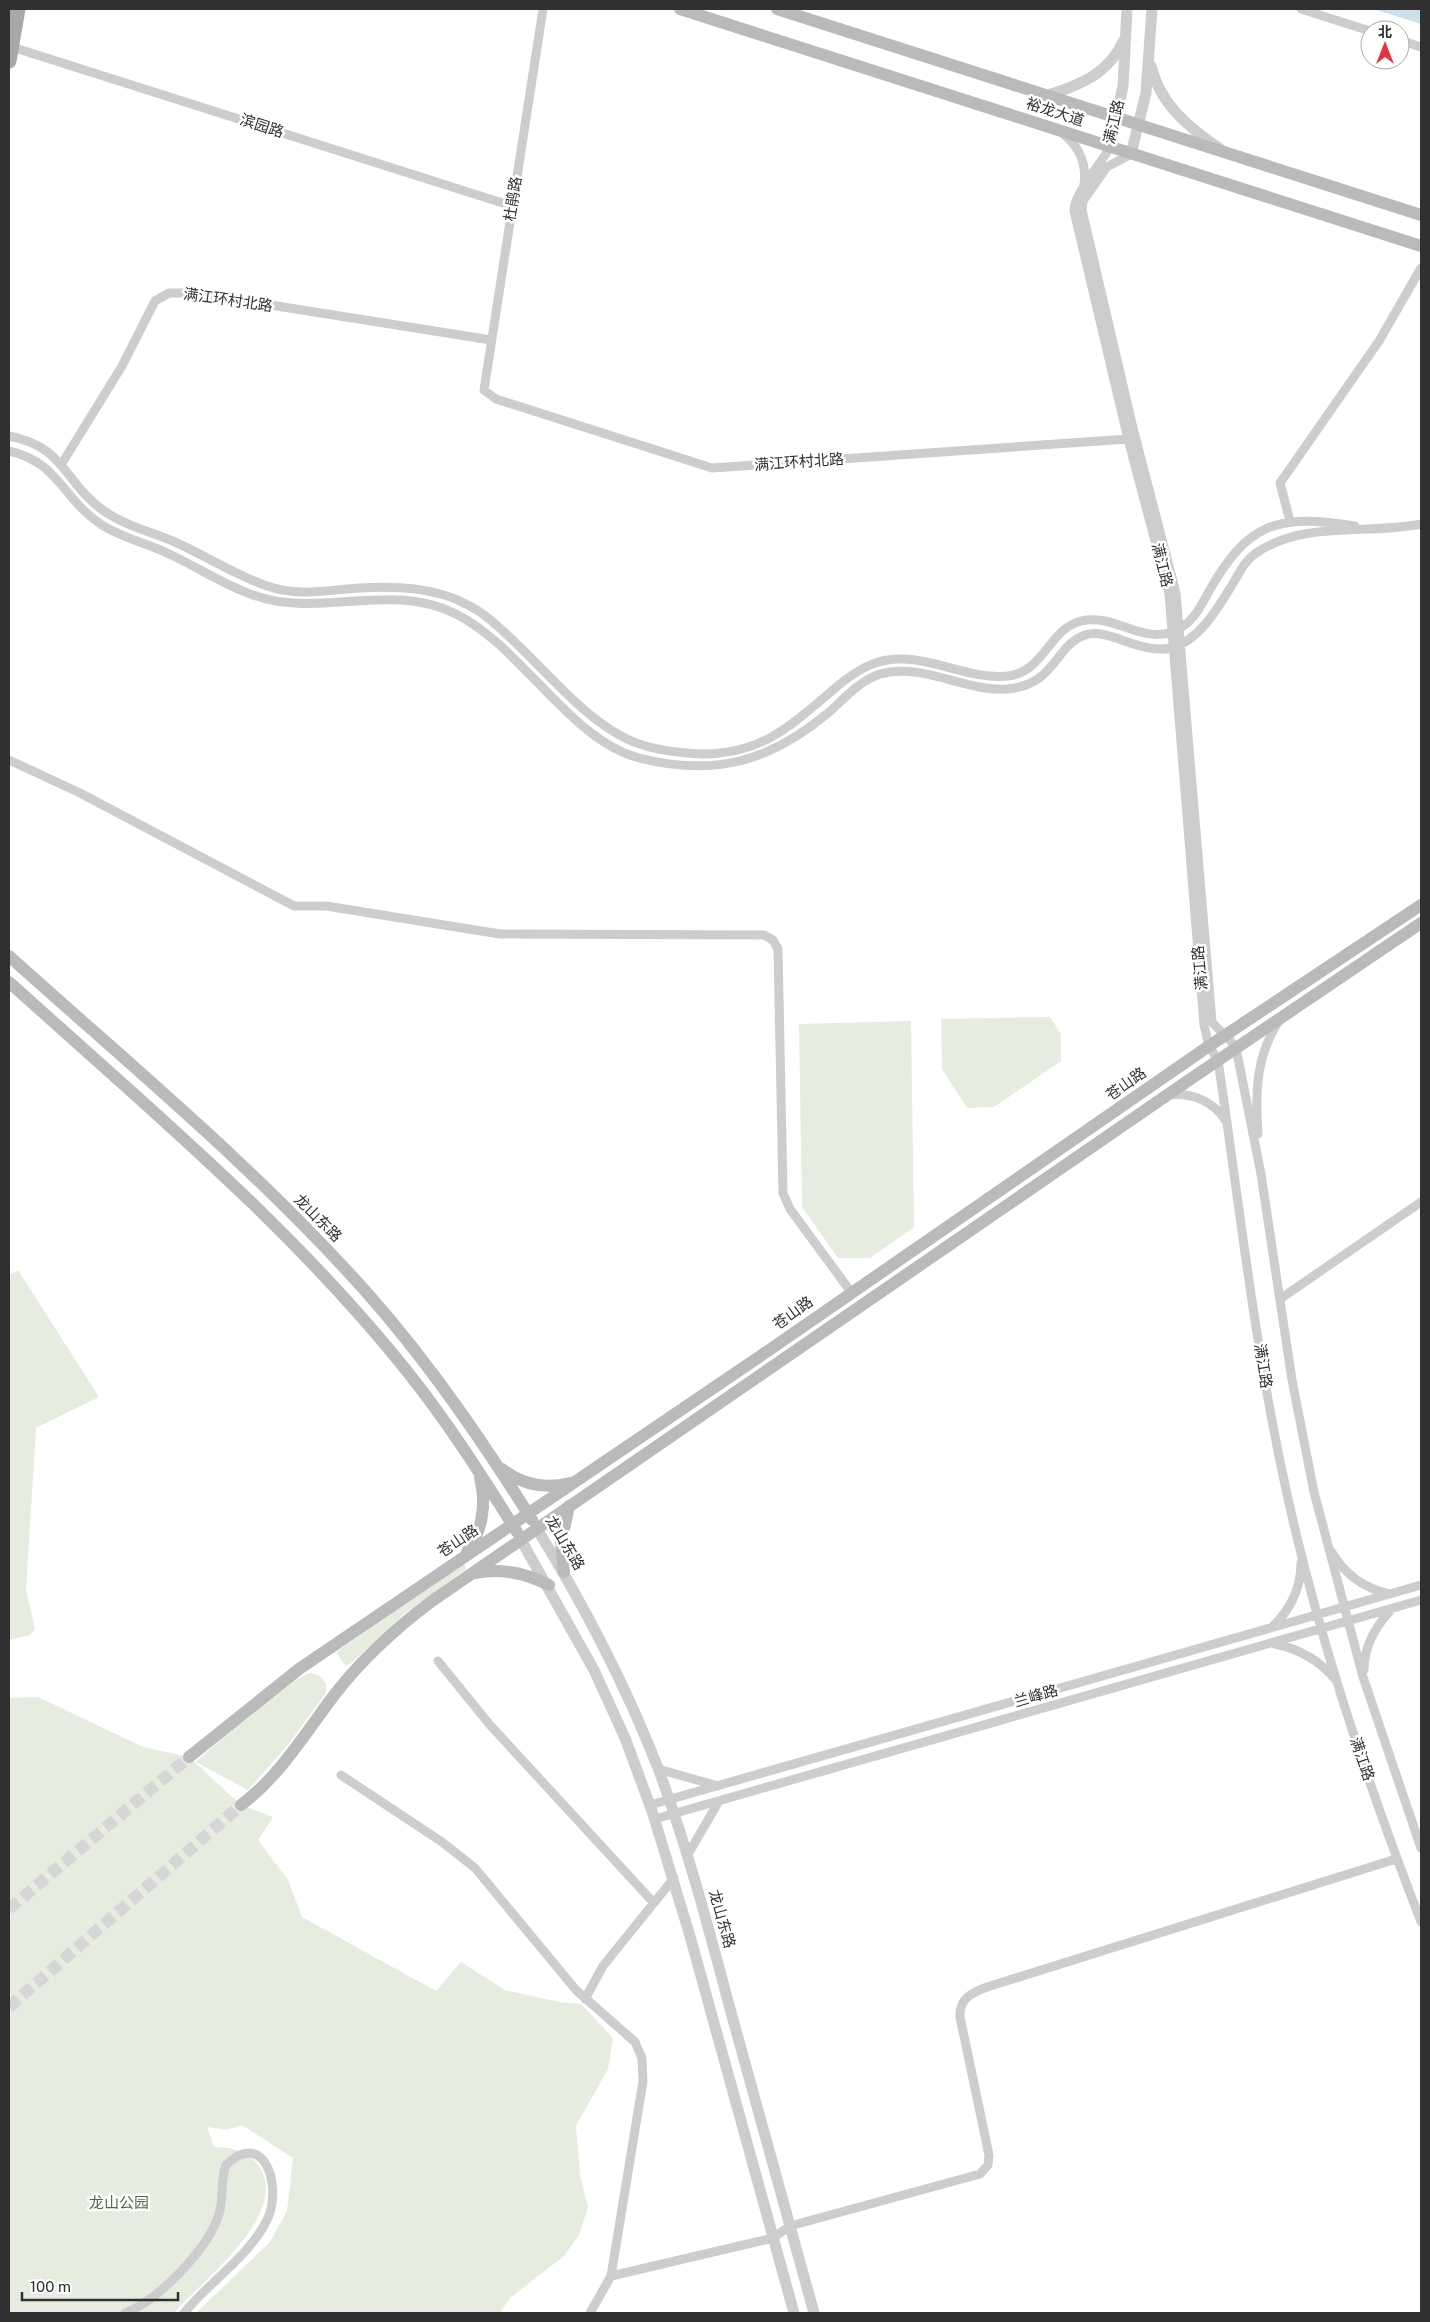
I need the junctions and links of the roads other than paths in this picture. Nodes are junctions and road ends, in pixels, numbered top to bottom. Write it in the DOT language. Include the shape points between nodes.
graph roads {
  1 [pos="18,9"];
  2 [pos="543,9"];
  3 [pos="680,9"];
  4 [pos="777,9"];
  5 [pos="1127,9"];
  6 [pos="1152,9"];
  7 [pos="1301,9"];
  8 [pos="1360,28"];
  9 [pos="1126,36"];
  10 [pos="10,54"];
  11 [pos="1149,56"];
  12 [pos="1048,95"];
  13 [pos="1116,117"];
  14 [pos="1139,124"];
  15 [pos="1055,129"];
  16 [pos="1110,147"];
  17 [pos="1224,152"];
  18 [pos="1131,154"];
  19 [pos="1084,186"];
  20 [pos="512,206"];
  21 [pos="1421,214"];
  22 [pos="1421,246"];
  23 [pos="1421,268"];
  24 [pos="490,340"];
  25 [pos="484,390"];
  26 [pos="9,436"];
  27 [pos="1128,439"];
  28 [pos="9,451"];
  29 [pos="61,465"];
  30 [pos="1290,521"];
  31 [pos="1421,524"];
  32 [pos="1372,529"];
  33 [pos="1219,575"];
  34 [pos="1233,582"];
  35 [pos="1175,630"];
  36 [pos="1176,646"];
  37 [pos="825,697"];
  38 [pos="834,707"];
  39 [pos="630,741"];
  40 [pos="624,752"];
  41 [pos="9,760"];
  42 [pos="1421,904"];
  43 [pos="1421,923"];
  44 [pos="9,956"];
  45 [pos="9,982"];
  46 [pos="1285,1015"];
  47 [pos="1227,1035"];
  48 [pos="1209,1046"];
  49 [pos="1236,1048"];
  50 [pos="1218,1060"];
  51 [pos="1166,1095"];
  52 [pos="1227,1124"];
  53 [pos="1262,1174"];
  54 [pos="1421,1202"];
  55 [pos="851,1292"];
  56 [pos="1280,1299"];
  57 [pos="498,1466"];
  58 [pos="478,1471"];
  59 [pos="579,1479"];
  60 [pos="569,1506"];
  61 [pos="528,1514"];
  62 [pos="512,1525"];
  63 [pos="537,1528"];
  64 [pos="1325,1538"];
  65 [pos="521,1540"];
  66 [pos="1299,1542"];
  67 [pos="463,1558"];
  68 [pos="564,1572"];
  69 [pos="470,1574"];
  70 [pos="1421,1585"];
  71 [pos="549,1586"];
  72 [pos="1389,1594"];
  73 [pos="1421,1600"];
  74 [pos="1344,1608"];
  75 [pos="1392,1609"];
  76 [pos="1318,1615"];
  77 [pos="1348,1622"];
  78 [pos="1269,1630"];
  79 [pos="1322,1630"];
  80 [pos="1273,1644"];
  81 [pos="438,1660"];
  82 [pos="1364,1677"];
  83 [pos="1338,1683"];
  84 [pos="189,1757"];
  85 [pos="658,1769"];
  86 [pos="341,1775"];
  87 [pos="719,1786"];
  88 [pos="669,1800"];
  89 [pos="719,1801"];
  90 [pos="241,1805"];
  91 [pos="650,1805"];
  92 [pos="674,1814"];
  93 [pos="655,1819"];
  94 [pos="1421,1848"];
  95 [pos="687,1856"];
  96 [pos="1396,1859"];
  97 [pos="674,1878"];
  98 [pos="653,1902"];
  99 [pos="1421,1922"];
  100 [pos="586,1999"];
  101 [pos="790,2226"];
  102 [pos="773,2238"];
  103 [pos="611,2276"];
  104 [pos="125,2313"];
  105 [pos="184,2313"];
  106 [pos="590,2313"];
  107 [pos="794,2313"];
  108 [pos="814,2313"];
  1 -- 10 [label="main road"];
  2 -- 20 [label="street, 杜鹃路"];
  3 -- 15 [label="main road, 裕龙大道"];
  4 -- 12 [label="main road, 裕龙大道"];
  5 -- 9 [label="street, 满江路"];
  6 -- 11 [label="street, 满江路"];
  7 -- 8 [label="street"];
  9 -- 12 [label="street" via="1115,57 1098,73 1080,84"];
  9 -- 13 [label="street, 满江路" via="1123,86"];
  10 -- 20 [label="street, 滨园路"];
  11 -- 14 [label="street, 满江路"];
  11 -- 17 [label="street" via="1156,83 1170,106 1185,124"];
  12 -- 13 [label="main road, 裕龙大道"];
  13 -- 14 [label="main road, 裕龙大道"];
  13 -- 16 [label="street, 满江路"];
  14 -- 17 [label="main road, 裕龙大道"];
  14 -- 18 [label="street, 满江路"];
  15 -- 16 [label="main road, 裕龙大道"];
  15 -- 19 [label="street" via="1073,143 1081,156 1085,170"];
  16 -- 18 [label="main road, 裕龙大道"];
  16 -- 19 [label="street, 满江路"];
  17 -- 21 [label="main road, 裕龙大道"];
  18 -- 22 [label="main road, 裕龙大道"];
  18 -- 35 [label="street, 满江路" via="1107,168 1082,207 1133,428 1174,578"];
  19 -- 27 [label="street, 满江路" via="1074,202 1074,211"];
  20 -- 24 [label="street, 杜鹃路"];
  23 -- 30 [label="street" via="1379,341 1280,483"];
  24 -- 25 [label="street, 杜鹃路"];
  24 -- 29 [label="street, 满江环村北路" via="195,293 164,294 155,301 122,366"];
  25 -- 27 [label="street, 满江环村北路" via="496,399 712,468"];
  26 -- 29 [label="street" via="36,443"];
  27 -- 35 [label="street, 满江路" via="1166,580"];
  28 -- 40 [label="street" via="29,456 46,467 102,525 256,596 297,604 360,599 402,600 430,604 451,612 496,641 583,724"];
  29 -- 39 [label="street" via="88,497 110,515 267,586 307,593 359,588 412,589 443,595 466,604 494,622 596,718"];
  30 -- 32 [label="street" via="1321,520"];
  30 -- 33 [label="street" via="1266,528 1249,538"];
  31 -- 32 [label="street"];
  32 -- 34 [label="street" via="1290,537 1253,555"];
  33 -- 34 [label="street"];
  33 -- 35 [label="street" via="1195,616"];
  34 -- 36 [label="street" via="1200,629 1189,640"];
  35 -- 36 [label="street, 满江路"];
  35 -- 37 [label="street" via="1144,635 1111,622 1085,620 1068,628 1036,663 1015,675 987,675 892,659 873,663 858,671"];
  36 -- 38 [label="street" via="1148,649 1104,635 1090,634 1071,644 1047,672 1027,685 996,689 919,673 887,673 865,681"];
  36 -- 47 [label="street, 满江路" via="1212,1022"];
  36 -- 48 [label="street, 满江路" via="1204,1025"];
  37 -- 38 [label="street"];
  37 -- 39 [label="street" via="780,734 740,750 708,754 680,752"];
  38 -- 40 [label="street" via="782,744 728,764 678,765"];
  39 -- 40 [label="street"];
  41 -- 55 [label="street" via="80,793 294,906 326,906 500,934 764,935 773,940 778,949 784,1193 790,1209"];
  42 -- 47 [label="main road, 苍山路"];
  43 -- 46 [label="main road"];
  44 -- 57 [label="main road, 龙山东路" via="320,1242 420,1356"];
  45 -- 58 [label="main road" via="238,1189 317,1267 405,1369"];
  46 -- 49 [label="main road"];
  46 -- 53 [label="street" via="1267,1044 1259,1072 1257,1104"];
  47 -- 48 [label="main road, 苍山路"];
  47 -- 49 [label="street, 满江路"];
  48 -- 50 [label="street, 满江路"];
  48 -- 55 [label="main road, 苍山路"];
  49 -- 50 [label="main road"];
  49 -- 53 [label="street, 满江路"];
  50 -- 51 [label="main road"];
  50 -- 52 [label="street, 满江路"];
  51 -- 52 [label="street" via="1184,1094 1202,1100 1217,1110"];
  51 -- 60 [label="main road"];
  52 -- 66 [label="street, 满江路" via="1272,1420"];
  53 -- 56 [label="street, 满江路"];
  54 -- 56 [label="street"];
  55 -- 59 [label="main road, 苍山路"];
  56 -- 64 [label="street, 满江路" via="1306,1460"];
  57 -- 59 [label="main road" via="519,1480 536,1485 554,1486"];
  57 -- 61 [label="main road, 龙山东路"];
  58 -- 62 [label="main road"];
  58 -- 67 [label="main road" via="483,1494 482,1518 475,1539"];
  59 -- 61 [label="main road, 苍山路"];
  60 -- 63 [label="main road"];
  60 -- 68 [label="main road" via="561,1543"];
  61 -- 62 [label="main road, 苍山路"];
  61 -- 63 [label="main road, 龙山东路"];
  62 -- 65 [label="main road"];
  62 -- 67 [label="main road, 苍山路"];
  63 -- 65 [label="main road"];
  63 -- 68 [label="street, 龙山东路"];
  64 -- 72 [label="street" via="1334,1557 1348,1573 1363,1585"];
  64 -- 74 [label="street, 满江路"];
  65 -- 69 [label="main road"];
  65 -- 71 [label="street"];
  66 -- 76 [label="street, 满江路"];
  66 -- 78 [label="street" via="1302,1564 1298,1586 1290,1606"];
  67 -- 84 [label="main road, 苍山路" via="279,1684"];
  68 -- 85 [label="street, 龙山东路" via="612,1662"];
  69 -- 71 [label="main road" via="509,1572 530,1576"];
  69 -- 90 [label="main road" via="419,1611 373,1651 276,1770"];
  70 -- 72 [label="street, 兰峰路"];
  71 -- 91 [label="street" via="607,1698"];
  72 -- 74 [label="street, 兰峰路"];
  73 -- 75 [label="street, 兰峰路"];
  74 -- 76 [label="street, 兰峰路"];
  74 -- 77 [label="street, 满江路"];
  75 -- 77 [label="street, 兰峰路"];
  75 -- 82 [label="street" via="1368,1644"];
  76 -- 78 [label="street, 兰峰路"];
  76 -- 79 [label="street, 满江路"];
  77 -- 79 [label="street, 兰峰路"];
  77 -- 82 [label="street, 满江路"];
  78 -- 87 [label="street, 兰峰路"];
  79 -- 80 [label="street, 兰峰路"];
  79 -- 83 [label="street, 满江路"];
  80 -- 83 [label="street" via="1312,1658"];
  80 -- 89 [label="street, 兰峰路"];
  81 -- 98 [label="street" via="490,1725"];
  82 -- 94 [label="street, 满江路"];
  83 -- 96 [label="street, 满江路"];
  85 -- 87 [label="street"];
  85 -- 88 [label="street, 龙山东路"];
  86 -- 100 [label="street" via="467,1861"];
  87 -- 88 [label="street, 兰峰路"];
  88 -- 91 [label="street, 兰峰路"];
  88 -- 92 [label="street, 龙山东路"];
  89 -- 92 [label="street, 兰峰路"];
  89 -- 95 [label="street"];
  91 -- 93 [label="street"];
  92 -- 93 [label="street, 兰峰路"];
  92 -- 95 [label="street, 龙山东路"];
  93 -- 97 [label="street"];
  95 -- 101 [label="street, 龙山东路"];
  96 -- 99 [label="street, 满江路"];
  96 -- 101 [label="street" via="972,1993 963,2000 960,2018 988,2148 986,2169 975,2176"];
  97 -- 98 [label="street"];
  97 -- 102 [label="street"];
  98 -- 100 [label="street" via="603,1966"];
  100 -- 103 [label="street" via="632,2039 640,2050 643,2063 642,2088"];
  101 -- 102 [label="street"];
  101 -- 108 [label="street, 龙山东路"];
  102 -- 103 [label="street"];
  102 -- 107 [label="street"];
  103 -- 106 [label="street"];
  104 -- 105 [label="street" via="149,2302 164,2290 204,2240 219,2214 226,2165 237,2156 253,2154 260,2157 267,2163 274,2182 267,2218 241,2255"];
}
